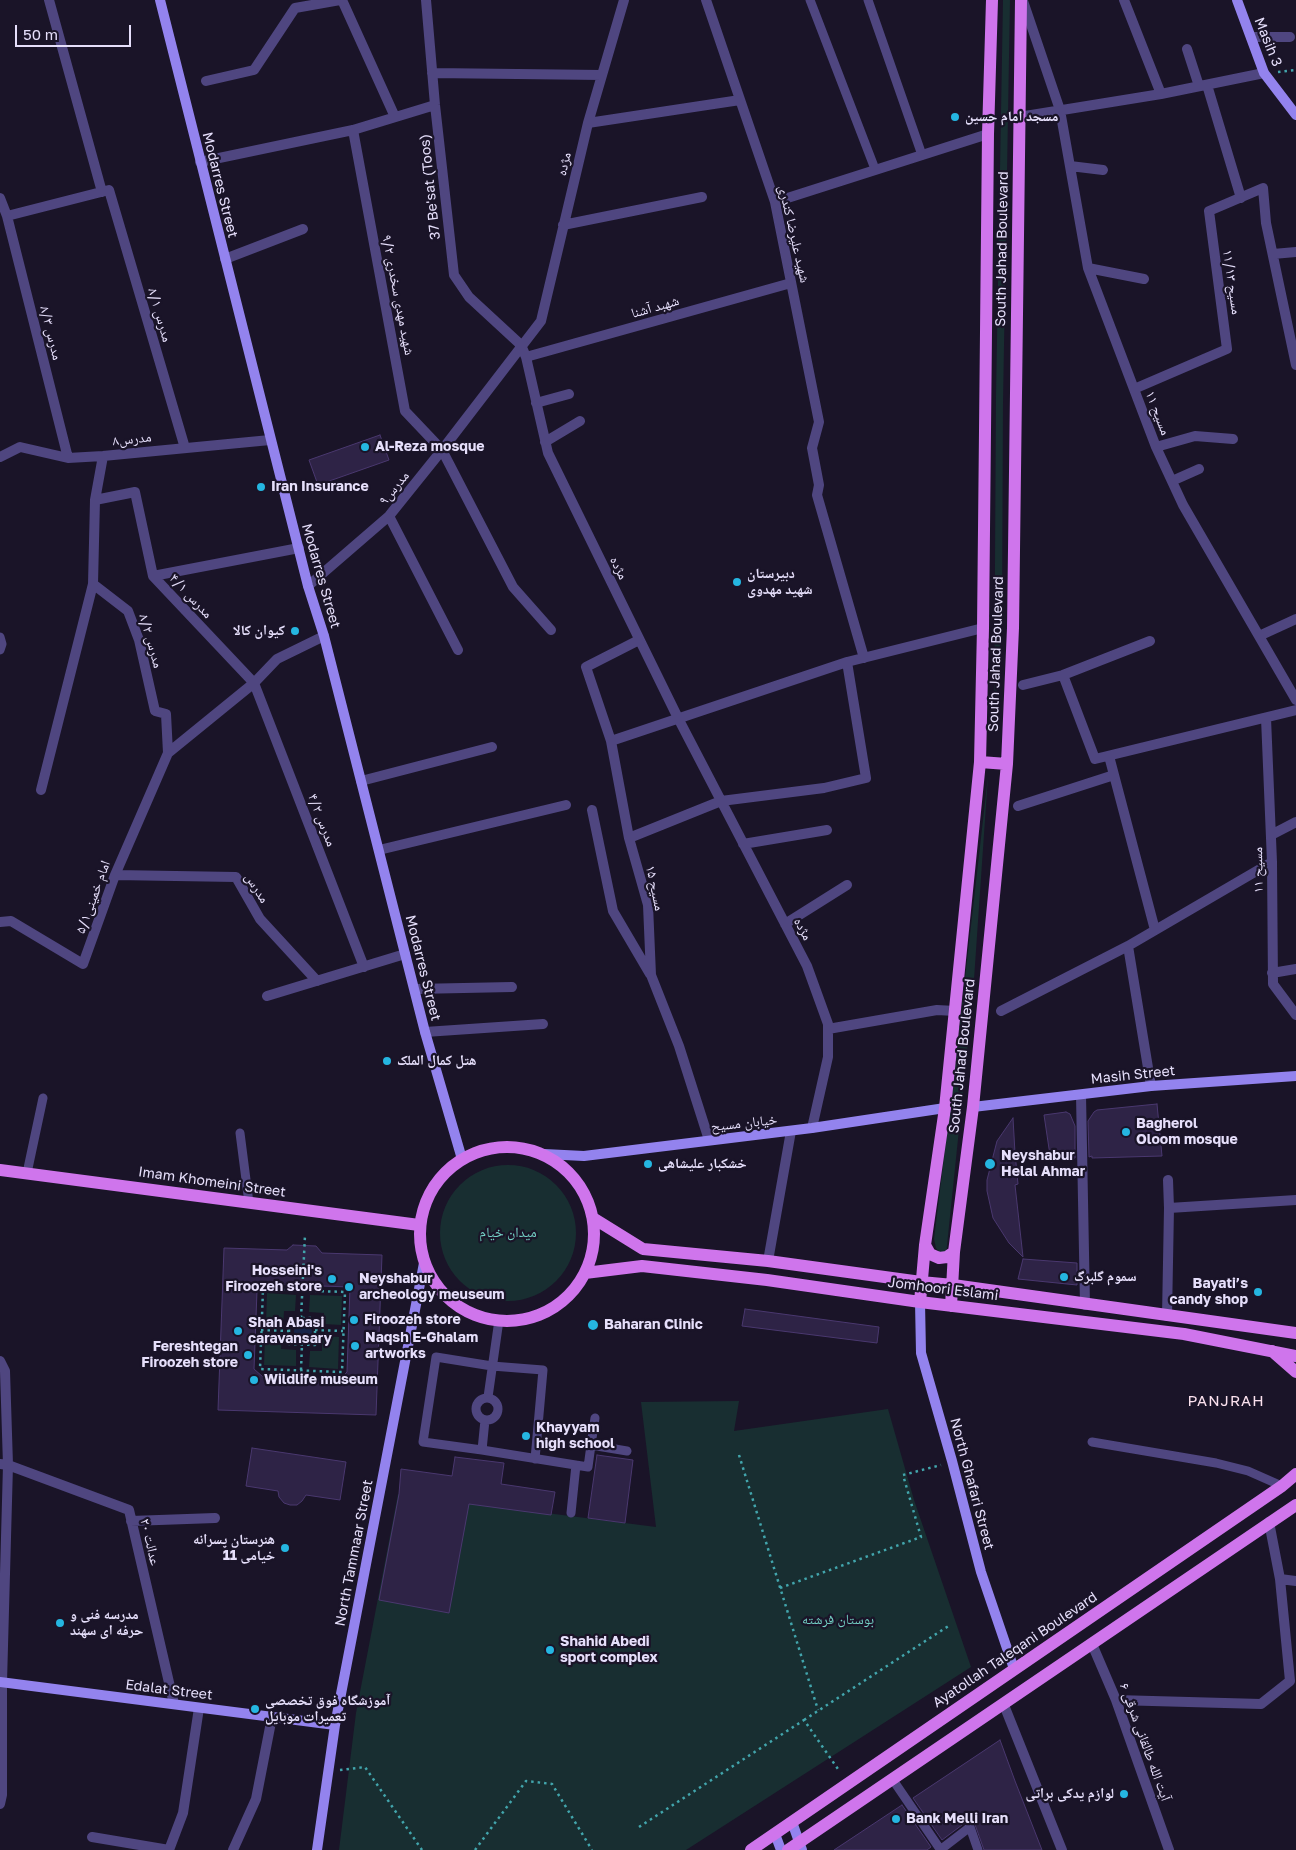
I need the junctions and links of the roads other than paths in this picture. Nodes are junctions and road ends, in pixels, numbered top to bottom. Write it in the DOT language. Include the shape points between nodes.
graph roads {
  1 [pos="49,0"];
  2 [pos="160,0"];
  3 [pos="341,0"];
  4 [pos="426,0"];
  5 [pos="624,0"];
  6 [pos="706,0"];
  7 [pos="810,0"];
  8 [pos="868,0"];
  9 [pos="1022,0"];
  10 [pos="1124,0"];
  11 [pos="1237,0"];
  12 [pos="990,4"];
  13 [pos="1251,37"];
  14 [pos="1290,37"];
  15 [pos="1187,49"];
  16 [pos="432,73"];
  17 [pos="1264,73"];
  18 [pos="602,75"];
  19 [pos="206,81"];
  20 [pos="1203,86"];
  21 [pos="1161,94"];
  22 [pos="740,100"];
  23 [pos="435,105"];
  24 [pos="1060,110"];
  25 [pos="1296,115"];
  26 [pos="395,117"];
  27 [pos="1019,117"];
  28 [pos="588,123"];
  29 [pos="353,130"];
  30 [pos="988,134"];
  31 [pos="922,154"];
  32 [pos="200,162"];
  33 [pos="1070,166"];
  34 [pos="875,170"];
  35 [pos="1103,170"];
  36 [pos="105,191"];
  37 [pos="702,197"];
  38 [pos="0,198"];
  39 [pos="1241,198"];
  40 [pos="775,202"];
  41 [pos="7,216"];
  42 [pos="563,225"];
  43 [pos="304,229"];
  44 [pos="1296,252"];
  45 [pos="1273,254"];
  46 [pos="224,259"];
  47 [pos="1088,268"];
  48 [pos="1144,279"];
  49 [pos="791,283"];
  50 [pos="521,345"];
  51 [pos="526,357"];
  52 [pos="1296,365"];
  53 [pos="1134,389"];
  54 [pos="569,394"];
  55 [pos="536,403"];
  56 [pos="580,421"];
  57 [pos="270,440"];
  58 [pos="1233,440"];
  59 [pos="545,442"];
  60 [pos="1156,447"];
  61 [pos="185,448"];
  62 [pos="442,450"];
  63 [pos="104,456"];
  64 [pos="0,457"];
  65 [pos="68,458"];
  66 [pos="1199,469"];
  67 [pos="1172,481"];
  68 [pos="94,500"];
  69 [pos="389,516"];
  70 [pos="299,548"];
  71 [pos="154,576"];
  72 [pos="93,584"];
  73 [pos="308,586"];
  74 [pos="1296,619"];
  75 [pos="983,628"];
  76 [pos="550,630"];
  77 [pos="324,636"];
  78 [pos="1258,636"];
  79 [pos="0,637"];
  80 [pos="640,640"];
  81 [pos="1150,641"];
  82 [pos="0,650"];
  83 [pos="458,650"];
  84 [pos="864,658"];
  85 [pos="847,662"];
  86 [pos="1063,675"];
  87 [pos="254,683"];
  88 [pos="1023,685"];
  89 [pos="1296,700"];
  90 [pos="1296,710"];
  91 [pos="678,718"];
  92 [pos="1266,718"];
  93 [pos="611,741"];
  94 [pos="492,747"];
  95 [pos="168,753"];
  96 [pos="1109,756"];
  97 [pos="980,762"];
  98 [pos="1007,764"];
  99 [pos="1114,775"];
  100 [pos="361,781"];
  101 [pos="41,790"];
  102 [pos="721,801"];
  103 [pos="566,805"];
  104 [pos="1018,806"];
  105 [pos="592,810"];
  106 [pos="1296,822"];
  107 [pos="827,830"];
  108 [pos="1271,835"];
  109 [pos="629,838"];
  110 [pos="743,844"];
  111 [pos="379,850"];
  112 [pos="1272,862"];
  113 [pos="115,875"];
  114 [pos="847,884"];
  115 [pos="0,922"];
  116 [pos="785,924"];
  117 [pos="1155,930"];
  118 [pos="1128,946"];
  119 [pos="405,954"];
  120 [pos="364,967"];
  121 [pos="1296,969"];
  122 [pos="1272,973"];
  123 [pos="651,975"];
  124 [pos="317,981"];
  125 [pos="512,987"];
  126 [pos="415,989"];
  127 [pos="267,996"];
  128 [pos="955,1011"];
  129 [pos="1001,1011"];
  130 [pos="1296,1015"];
  131 [pos="543,1024"];
  132 [pos="828,1029"];
  133 [pos="425,1032"];
  134 [pos="1296,1076"];
  135 [pos="1151,1086"];
  136 [pos="1081,1095"];
  137 [pos="43,1098"];
  138 [pos="973,1107"];
  139 [pos="945,1108"];
  140 [pos="812,1128"];
  141 [pos="791,1131"];
  142 [pos="240,1133"];
  143 [pos="709,1140"];
  144 [pos="544,1154"];
  145 [pos="462,1158"];
  146 [pos="0,1170"];
  147 [pos="27,1173"];
  148 [pos="1168,1180"];
  149 [pos="1296,1200"];
  150 [pos="250,1203"];
  151 [pos="1169,1208"];
  152 [pos="593,1218"];
  153 [pos="419,1225"];
  154 [pos="925,1245"];
  155 [pos="954,1252"];
  156 [pos="768,1261"];
  157 [pos="424,1263"];
  158 [pos="585,1273"];
  159 [pos="921,1282"];
  160 [pos="952,1285"];
  161 [pos="920,1302"];
  162 [pos="1085,1305"];
  163 [pos="951,1306"];
  164 [pos="1167,1316"];
  165 [pos="499,1320"];
  166 [pos="1296,1334"];
  167 [pos="1270,1350"];
  168 [pos="1296,1356"];
  169 [pos="0,1361"];
  170 [pos="492,1366"];
  171 [pos="1296,1372"];
  172 [pos="488,1397"];
  173 [pos="595,1418"];
  174 [pos="485,1420"];
  175 [pos="1092,1442"];
  176 [pos="592,1445"];
  177 [pos="482,1450"];
  178 [pos="627,1451"];
  179 [pos="535,1459"];
  180 [pos="4,1465"];
  181 [pos="576,1466"];
  182 [pos="1296,1474"];
  183 [pos="1282,1486"];
  184 [pos="1296,1505"];
  185 [pos="571,1513"];
  186 [pos="215,1518"];
  187 [pos="131,1521"];
  188 [pos="1269,1522"];
  189 [pos="1280,1579"];
  190 [pos="1296,1581"];
  191 [pos="1092,1644"];
  192 [pos="2,1647"];
  193 [pos="1014,1669"];
  194 [pos="1293,1681"];
  195 [pos="1,1682"];
  196 [pos="1116,1700"];
  197 [pos="174,1704"];
  198 [pos="1004,1705"];
  199 [pos="199,1708"];
  200 [pos="272,1717"];
  201 [pos="335,1725"];
  202 [pos="1,1749"];
  203 [pos="893,1780"];
  204 [pos="0,1804"];
  205 [pos="792,1822"];
  206 [pos="776,1834"];
  207 [pos="92,1837"];
  208 [pos="796,1848"];
  209 [pos="169,1850"];
  210 [pos="233,1850"];
  211 [pos="317,1850"];
  212 [pos="751,1850"];
  213 [pos="781,1850"];
  214 [pos="940,1850"];
  215 [pos="978,1850"];
  216 [pos="1062,1850"];
  217 [pos="1169,1850"];
  1 -- 36 [label="street, مدرس ۸/۱"];
  2 -- 32 [label="main road, Modarres Street"];
  3 -- 19 [label="street" via="295,8 254,70"];
  3 -- 26 [label="street"];
  4 -- 16 [label="street, 37 Be'sat (Toos)"];
  5 -- 18 [label="street, مژده"];
  6 -- 22 [label="street, شهید علیرضا کندری"];
  7 -- 34 [label="lane"];
  8 -- 31 [label="lane"];
  9 -- 24 [label="street, مسیح ۱۱"];
  9 -- 27 [label="main road, South Jahad Boulevard"];
  10 -- 21 [label="street"];
  11 -- 13 [label="main road, Masih 3"];
  12 -- 30 [label="main road, South Jahad Boulevard"];
  13 -- 14 [label="street"];
  13 -- 17 [label="main road, Masih 3"];
  15 -- 20 [label="street"];
  16 -- 18 [label="street"];
  16 -- 23 [label="street, 37 Be'sat (Toos)"];
  17 -- 20 [label="street"];
  17 -- 25 [label="main road, Masih 3"];
  18 -- 28 [label="street, مژده"];
  20 -- 21 [label="street"];
  20 -- 39 [label="street"];
  21 -- 24 [label="street"];
  22 -- 28 [label="street"];
  22 -- 40 [label="street, شهید علیرضا کندری"];
  23 -- 26 [label="street"];
  23 -- 50 [label="street, 37 Be'sat (Toos)" via="454,275 469,297"];
  24 -- 27 [label="street"];
  24 -- 33 [label="street, مسیح ۱۱"];
  26 -- 29 [label="street"];
  27 -- 98 [label="main road, South Jahad Boulevard" via="1013,628"];
  28 -- 42 [label="street, مژده"];
  29 -- 32 [label="street"];
  29 -- 62 [label="street, شهید مهدی سخدری ۹/۲" via="405,411"];
  30 -- 31 [label="street"];
  30 -- 75 [label="main road, South Jahad Boulevard"];
  31 -- 34 [label="street"];
  32 -- 46 [label="main road, Modarres Street"];
  33 -- 35 [label="street"];
  33 -- 47 [label="street, مسیح ۱۱"];
  34 -- 40 [label="street"];
  36 -- 41 [label="street"];
  36 -- 61 [label="street, مدرس ۸/۱"];
  37 -- 42 [label="street"];
  38 -- 41 [label="street, مدرس ۸/۳"];
  39 -- 45 [label="street, مسیح ۱۱/۱۳" via="1263,188"];
  39 -- 53 [label="street, مسیح ۱۱/۱۳" via="1209,211 1227,349"];
  40 -- 49 [label="street, شهید علیرضا کندری"];
  41 -- 65 [label="street, مدرس ۸/۳"];
  42 -- 50 [label="street, مژده" via="541,320"];
  43 -- 46 [label="street"];
  44 -- 45 [label="street"];
  45 -- 52 [label="street"];
  46 -- 57 [label="main road, Modarres Street"];
  47 -- 48 [label="street"];
  47 -- 53 [label="street, مسیح ۱۱"];
  49 -- 51 [label="street, شهبد آشنا"];
  49 -- 84 [label="street, شهید علیرضا کندری" via="819,422 812,448 819,485 817,495"];
  50 -- 51 [label="street, مژده"];
  50 -- 62 [label="street, مدرس۹"];
  51 -- 55 [label="street, مژده"];
  53 -- 60 [label="street, مسیح ۱۱"];
  54 -- 55 [label="street"];
  55 -- 59 [label="street, مژده"];
  56 -- 59 [label="street"];
  57 -- 61 [label="street, مدرس۸"];
  57 -- 70 [label="main road, Modarres Street"];
  58 -- 60 [label="street" via="1195,436"];
  59 -- 80 [label="street, مژده"];
  60 -- 67 [label="street, مسیح ۱۱"];
  61 -- 63 [label="street, مدرس۸"];
  62 -- 69 [label="street, مدرس۹"];
  62 -- 76 [label="street, شهید مهدی سخدری ۹/۲" via="513,587"];
  63 -- 65 [label="street, مدرس۸"];
  63 -- 68 [label="street"];
  64 -- 65 [label="street, مدرس۸" via="20,447"];
  66 -- 67 [label="street"];
  67 -- 78 [label="street, مسیح ۱۱"];
  68 -- 71 [label="street, مدرس ۴/۱" via="135,492"];
  68 -- 72 [label="street"];
  69 -- 73 [label="street, مدرس۹"];
  69 -- 83 [label="street"];
  70 -- 71 [label="street"];
  70 -- 73 [label="main road, Modarres Street"];
  71 -- 87 [label="street, مدرس ۴/۱"];
  72 -- 95 [label="street, مدرس ۸/۲" via="128,611 139,640 155,711 166,714"];
  72 -- 101 [label="street"];
  73 -- 77 [label="main road, Modarres Street"];
  74 -- 78 [label="street"];
  75 -- 84 [label="street"];
  75 -- 97 [label="main road, South Jahad Boulevard"];
  77 -- 87 [label="street" via="277,659"];
  77 -- 100 [label="main road, Modarres Street"];
  78 -- 89 [label="street, مسیح ۱۱"];
  79 -- 82 [label="lane"];
  80 -- 91 [label="street, مژده"];
  80 -- 93 [label="street, مسیح ۱۵" via="586,667"];
  81 -- 86 [label="street"];
  84 -- 85 [label="street"];
  85 -- 91 [label="street"];
  85 -- 102 [label="street" via="866,778 824,788"];
  86 -- 88 [label="street"];
  86 -- 96 [label="street" via="1094,760"];
  87 -- 95 [label="street"];
  87 -- 120 [label="street, مدرس ۴/۲"];
  90 -- 92 [label="street"];
  91 -- 93 [label="street"];
  91 -- 102 [label="street, مژده"];
  92 -- 96 [label="street"];
  92 -- 108 [label="street, مسیح ۱۱"];
  93 -- 109 [label="street, مسیح ۱۵"];
  94 -- 100 [label="street"];
  95 -- 113 [label="street, امام خمینی۵/۱"];
  96 -- 99 [label="street"];
  97 -- 98 [label="main road"];
  97 -- 128 [label="main road, South Jahad Boulevard"];
  98 -- 138 [label="main road, South Jahad Boulevard"];
  99 -- 104 [label="street"];
  99 -- 117 [label="street"];
  100 -- 111 [label="main road, Modarres Street"];
  102 -- 109 [label="street"];
  102 -- 110 [label="street, مژده"];
  103 -- 111 [label="street"];
  105 -- 123 [label="street" via="613,911"];
  106 -- 108 [label="street"];
  107 -- 110 [label="street"];
  108 -- 112 [label="street, مسیح ۱۱"];
  109 -- 123 [label="street, مسیح ۱۵" via="648,906"];
  110 -- 116 [label="street, مژده"];
  111 -- 119 [label="main road, Modarres Street"];
  112 -- 117 [label="street"];
  112 -- 122 [label="street, مسیح ۱۱"];
  113 -- 115 [label="street, امام خمینی۵/۱" via="83,964 12,921"];
  113 -- 124 [label="street, مدرس" via="236,877 260,919"];
  114 -- 116 [label="street"];
  116 -- 132 [label="street, مژده" via="807,966"];
  117 -- 118 [label="street"];
  118 -- 129 [label="street"];
  118 -- 135 [label="street"];
  119 -- 120 [label="street"];
  119 -- 126 [label="main road, Modarres Street"];
  120 -- 124 [label="street"];
  121 -- 122 [label="street"];
  122 -- 130 [label="street, مسیح ۱۱" via="1273,984"];
  123 -- 143 [label="street, مسیح ۱۵" via="679,1046"];
  124 -- 127 [label="street"];
  125 -- 126 [label="street"];
  126 -- 133 [label="main road, Modarres Street"];
  128 -- 132 [label="street" via="937,1010"];
  128 -- 139 [label="main road, South Jahad Boulevard"];
  131 -- 133 [label="street"];
  132 -- 140 [label="street, مژده" via="828,1057"];
  133 -- 145 [label="main road, Modarres Street"];
  134 -- 135 [label="main road, Masih Street"];
  135 -- 136 [label="main road, Masih Street"];
  136 -- 138 [label="main road, Masih Street"];
  136 -- 162 [label="street"];
  137 -- 147 [label="lane"];
  138 -- 155 [label="main road, South Jahad Boulevard"];
  139 -- 140 [label="main road, خیابان مسیح"];
  139 -- 154 [label="main road, South Jahad Boulevard"];
  140 -- 141 [label="main road, خیابان مسیح"];
  141 -- 143 [label="main road, خیابان مسیح"];
  141 -- 156 [label="street"];
  142 -- 150 [label="lane"];
  143 -- 144 [label="main road, خیابان مسیح" via="584,1156"];
  144 -- 145 [label="main road" via="517,1146 488,1148"];
  144 -- 152 [label="main road" via="567,1170 584,1192"];
  145 -- 153 [label="main road" via="441,1176 426,1199"];
  146 -- 147 [label="main road, Imam Khomeini Street"];
  147 -- 150 [label="main road, Imam Khomeini Street"];
  148 -- 151 [label="street"];
  149 -- 151 [label="street"];
  150 -- 153 [label="main road, Imam Khomeini Street"];
  151 -- 164 [label="street"];
  152 -- 156 [label="main road, Jomhoori Eslami" via="643,1249"];
  152 -- 158 [label="main road" via="594,1246"];
  153 -- 157 [label="main road"];
  154 -- 155 [label="main road" via="930,1254 939,1258 947,1258"];
  154 -- 159 [label="main road, South Jahad Boulevard"];
  155 -- 160 [label="main road, South Jahad Boulevard"];
  156 -- 159 [label="main road, Jomhoori Eslami"];
  157 -- 165 [label="main road" via="438,1288 459,1308 486,1319"];
  157 -- 201 [label="main road, North Tammaar Street"];
  158 -- 161 [label="main road, Jomhoori Eslami" via="642,1266"];
  158 -- 165 [label="main road" via="568,1297 544,1314 515,1321"];
  159 -- 160 [label="main road, Jomhoori Eslami"];
  159 -- 161 [label="main road, South Jahad Boulevard"];
  160 -- 162 [label="main road, Jomhoori Eslami"];
  160 -- 163 [label="main road, South Jahad Boulevard"];
  161 -- 163 [label="main road, Jomhoori Eslami"];
  161 -- 193 [label="main road, North Ghafari Street" via="921,1353 981,1572"];
  162 -- 164 [label="main road, Jomhoori Eslami"];
  163 -- 167 [label="main road, Jomhoori Eslami" via="1184,1334"];
  164 -- 166 [label="main road, Jomhoori Eslami"];
  165 -- 170 [label="lane"];
  167 -- 168 [label="main road, Jomhoori Eslami"];
  167 -- 171 [label="main road"];
  169 -- 180 [label="street" via="5,1370"];
  170 -- 172 [label="lane"];
  170 -- 177 [label="lane" via="436,1358 423,1442"];
  170 -- 179 [label="lane" via="543,1370"];
  172 -- 174 [label="lane" via="480,1399 475,1409 477,1416"];
  172 -- 174 [label="lane" via="495,1401 498,1411 494,1418"];
  173 -- 176 [label="lane"];
  174 -- 177 [label="lane"];
  175 -- 183 [label="lane" via="1216,1463 1248,1471"];
  176 -- 178 [label="lane"];
  176 -- 181 [label="lane" via="588,1467"];
  177 -- 179 [label="lane"];
  179 -- 181 [label="lane"];
  180 -- 187 [label="street, عدالت ۲۰" via="129,1510"];
  180 -- 192 [label="street"];
  181 -- 185 [label="lane"];
  182 -- 183 [label="main road, Ayatollah Taleqani Boulevard"];
  183 -- 193 [label="main road, Ayatollah Taleqani Boulevard"];
  184 -- 188 [label="main road"];
  186 -- 187 [label="street"];
  187 -- 197 [label="street, عدالت ۲۰"];
  188 -- 189 [label="street"];
  188 -- 191 [label="main road"];
  189 -- 190 [label="street"];
  189 -- 194 [label="street"];
  191 -- 196 [label="street, آیت الله طالقانی شرقی ۶"];
  191 -- 198 [label="main road"];
  192 -- 195 [label="street"];
  193 -- 205 [label="main road, Ayatollah Taleqani Boulevard"];
  194 -- 196 [label="street" via="1261,1704"];
  195 -- 197 [label="main road, Edalat Street"];
  195 -- 202 [label="street"];
  196 -- 217 [label="street, آیت الله طالقانی شرقی ۶"];
  197 -- 199 [label="main road, Edalat Street"];
  198 -- 203 [label="main road"];
  198 -- 216 [label="street"];
  199 -- 200 [label="main road, Edalat Street"];
  199 -- 209 [label="street" via="183,1813"];
  200 -- 201 [label="main road, Edalat Street"];
  200 -- 210 [label="street" via="256,1799"];
  201 -- 211 [label="main road, North Tammaar Street"];
  202 -- 204 [label="street"];
  203 -- 208 [label="main road"];
  203 -- 214 [label="lane"];
  205 -- 206 [label="main road, Ayatollah Taleqani Boulevard"];
  205 -- 208 [label="main road"];
  206 -- 212 [label="main road, Ayatollah Taleqani Boulevard"];
  206 -- 213 [label="main road"];
  207 -- 209 [label="street"];
  214 -- 215 [label="lane" via="970,1827"];
}
